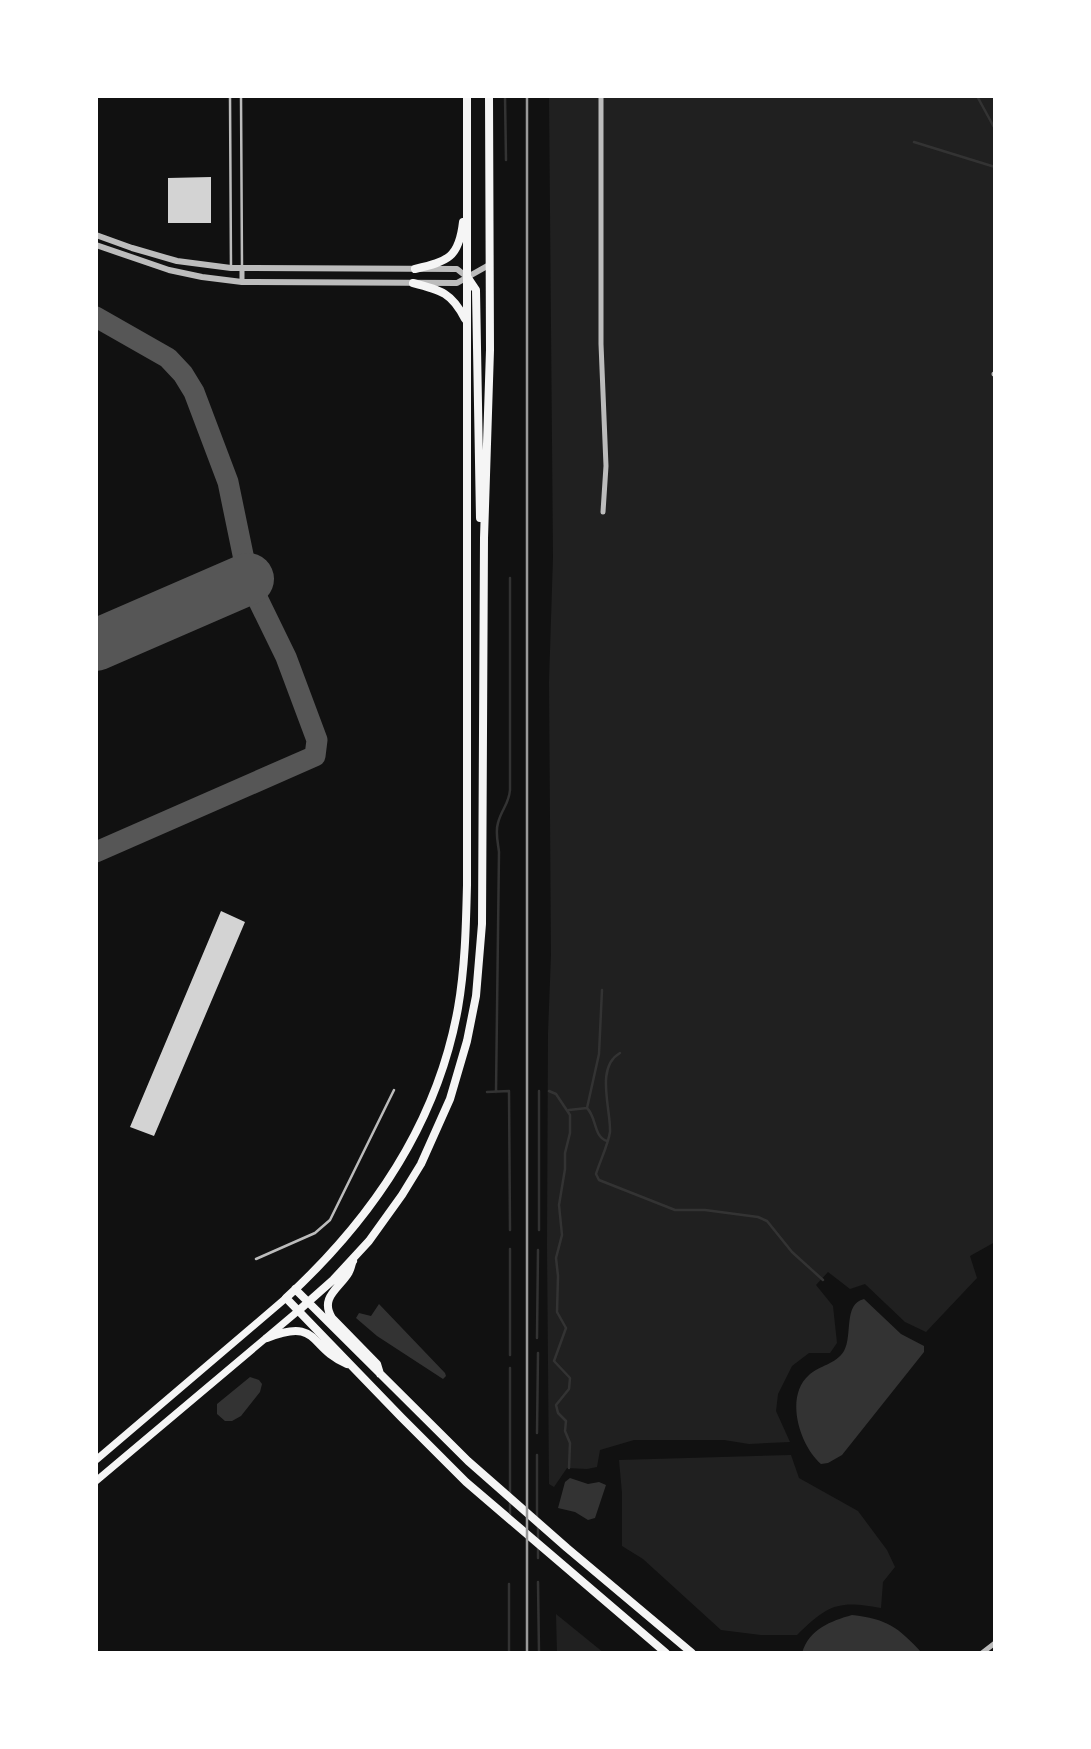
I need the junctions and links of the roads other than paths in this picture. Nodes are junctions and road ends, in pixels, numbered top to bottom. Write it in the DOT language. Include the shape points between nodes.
graph roads {
  1 [pos="230,96"];
  2 [pos="241,96"];
  3 [pos="467,96"];
  4 [pos="489,96"];
  5 [pos="601,96"];
  6 [pos="467,184"];
  7 [pos="96,234"];
  8 [pos="96,245"];
  9 [pos="489,265"];
  10 [pos="231,268"];
  11 [pos="242,268"];
  12 [pos="415,269"];
  13 [pos="467,277"];
  14 [pos="231,281"];
  15 [pos="242,282"];
  16 [pos="413,283"];
  17 [pos="467,323"];
  18 [pos="603,512"];
  19 [pos="484,538"];
  20 [pos="394,1090"];
  21 [pos="256,1258"];
  22 [pos="353,1259"];
  23 [pos="295,1289"];
  24 [pos="286,1298"];
  25 [pos="308,1302"];
  26 [pos="298,1311"];
  27 [pos="267,1338"];
  28 [pos="349,1365"];
  29 [pos="381,1376"];
  30 [pos="96,1460"];
  31 [pos="96,1481"];
  32 [pos="995,1643"];
  33 [pos="666,1653"];
  34 [pos="692,1653"];
  35 [pos="982,1653"];
  1 -- 10 [label="lane"];
  2 -- 11 [label="lane"];
  3 -- 6 [label="main road"];
  4 -- 9 [label="main road"];
  5 -- 18 [label="street"];
  6 -- 12 [label="main road" via="456,250 444,262"];
  6 -- 13 [label="main road"];
  7 -- 10 [label="street" via="177,261"];
  8 -- 14 [label="street" via="169,270"];
  9 -- 13 [label="street"];
  9 -- 19 [label="main road"];
  10 -- 11 [label="street"];
  10 -- 14 [label="street"];
  11 -- 12 [label="street"];
  11 -- 15 [label="street"];
  12 -- 13 [label="street" via="457,269"];
  13 -- 16 [label="street" via="457,283"];
  13 -- 17 [label="main road"];
  13 -- 19 [label="main road" via="476,290 479,511"];
  14 -- 15 [label="street"];
  15 -- 16 [label="street"];
  16 -- 17 [label="main road" via="452,298"];
  17 -- 23 [label="main road" via="467,885 458,1011 431,1099 396,1170 350,1234"];
  19 -- 22 [label="main road" via="482,924 473,1014 450,1099 429,1149 402,1195"];
  20 -- 21 [label="lane" via="330,1220 315,1233"];
  22 -- 25 [label="main road"];
  22 -- 29 [label="main road" via="349,1272 329,1297 328,1311 377,1364"];
  23 -- 24 [label="main road"];
  23 -- 25 [label="main road"];
  24 -- 26 [label="main road"];
  24 -- 30 [label="main road"];
  25 -- 26 [label="main road"];
  25 -- 29 [label="main road"];
  26 -- 27 [label="main road"];
  26 -- 28 [label="main road"];
  27 -- 28 [label="main road" via="293,1329 305,1332 336,1360"];
  27 -- 31 [label="main road"];
  28 -- 33 [label="main road" via="467,1482"];
  29 -- 34 [label="main road" via="468,1461"];
  32 -- 35 [label="street"];
}
